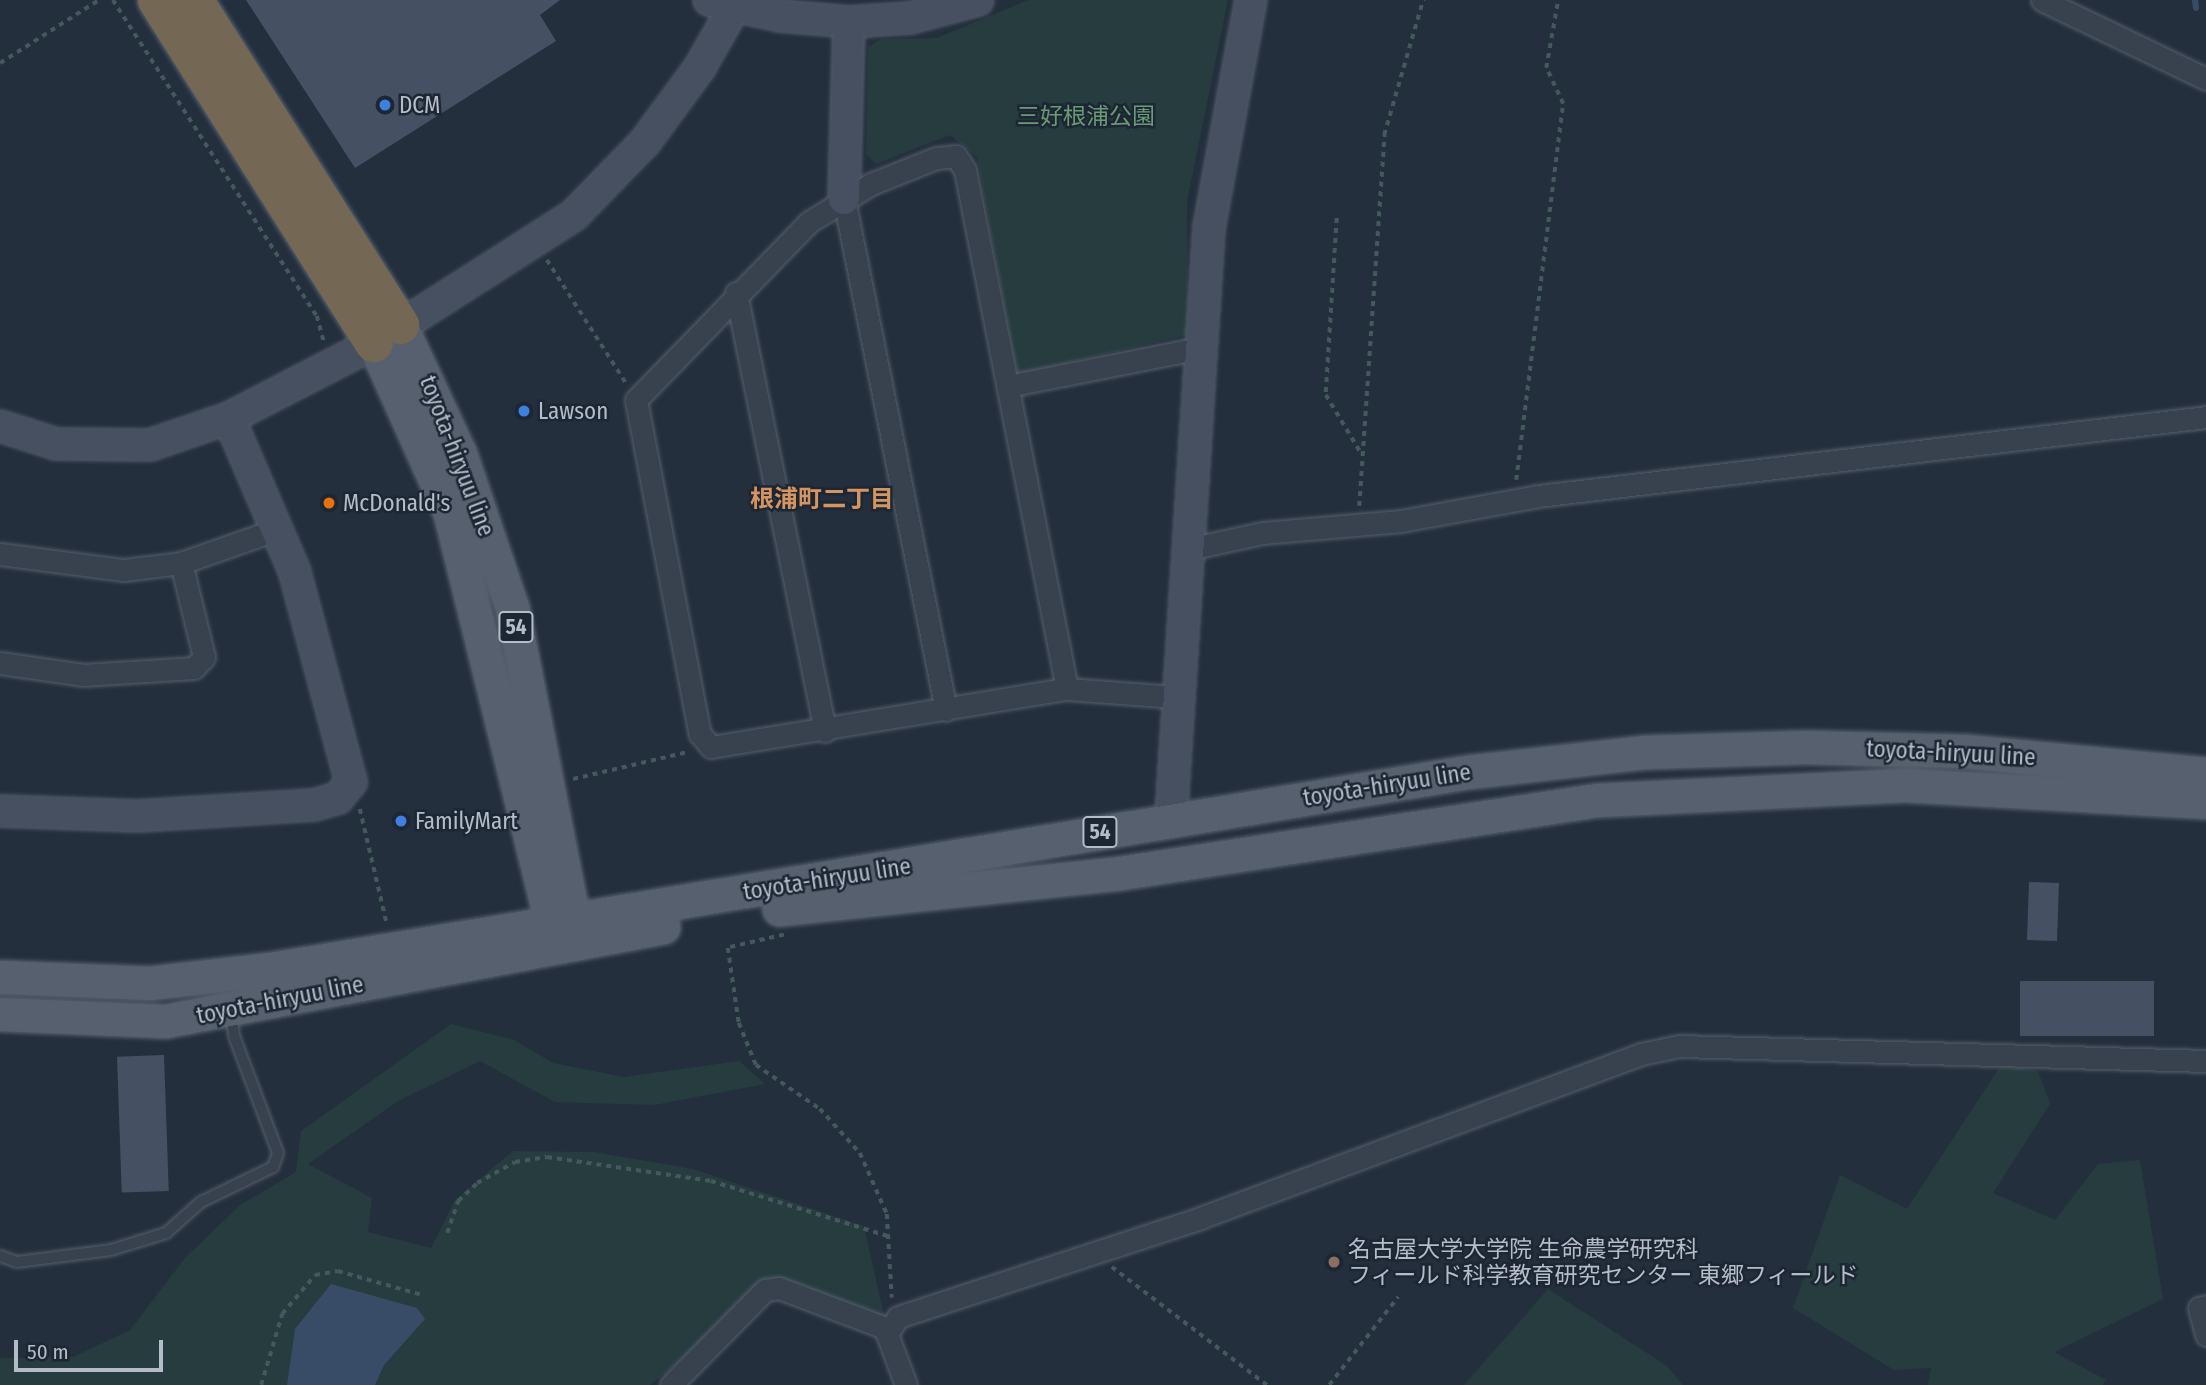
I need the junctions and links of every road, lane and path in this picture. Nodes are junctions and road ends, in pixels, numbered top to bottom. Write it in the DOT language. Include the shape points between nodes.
graph roads {
  1 [pos="99,0"];
  2 [pos="113,0"];
  3 [pos="157,0"];
  4 [pos="194,0"];
  5 [pos="978,0"];
  6 [pos="1251,0"];
  7 [pos="1423,0"];
  8 [pos="1558,0"];
  9 [pos="2042,0"];
  10 [pos="727,3"];
  11 [pos="849,22"];
  12 [pos="0,63"];
  13 [pos="2206,79"];
  14 [pos="844,199"];
  15 [pos="1337,218"];
  16 [pos="535,241"];
  17 [pos="736,293"];
  18 [pos="387,334"];
  19 [pos="1200,348"];
  20 [pos="333,367"];
  21 [pos="1008,386"];
  22 [pos="636,400"];
  23 [pos="2206,417"];
  24 [pos="229,418"];
  25 [pos="0,426"];
  26 [pos="1362,454"];
  27 [pos="1517,499"];
  28 [pos="1357,524"];
  29 [pos="278,529"];
  30 [pos="1184,550"];
  31 [pos="0,554"];
  32 [pos="181,563"];
  33 [pos="0,663"];
  34 [pos="1067,689"];
  35 [pos="1175,698"];
  36 [pos="946,710"];
  37 [pos="825,732"];
  38 [pos="711,747"];
  39 [pos="2206,774"];
  40 [pos="351,782"];
  41 [pos="547,785"];
  42 [pos="2206,802"];
  43 [pos="0,811"];
  44 [pos="1171,820"];
  45 [pos="786,908"];
  46 [pos="566,934"];
  47 [pos="393,950"];
  48 [pos="0,977"];
  49 [pos="232,1011"];
  50 [pos="0,1014"];
  51 [pos="2206,1061"];
  52 [pos="446,1233"];
  53 [pos="889,1236"];
  54 [pos="1095,1252"];
  55 [pos="0,1256"];
  56 [pos="422,1295"];
  57 [pos="1398,1297"];
  58 [pos="2206,1307"];
  59 [pos="893,1323"];
  60 [pos="2206,1335"];
  61 [pos="261,1385"];
  62 [pos="671,1385"];
  63 [pos="906,1385"];
  64 [pos="1267,1385"];
  65 [pos="1329,1385"];
  1 -- 12 [label="path"];
  2 -- 20 [label="path" via="317,316"];
  3 -- 18 [label="highway, 54"];
  4 -- 18 [label="highway, 54"];
  5 -- 11 [label="street" via="910,18"];
  6 -- 19 [label="street" via="1213,201"];
  7 -- 26 [label="path" via="1384,135"];
  8 -- 27 [label="path" via="1546,68 1563,104 1520,427"];
  9 -- 13 [label="street"];
  10 -- 11 [label="street"];
  10 -- 16 [label="street" via="645,142 574,215"];
  11 -- 14 [label="street"];
  14 -- 17 [label="street" via="809,222"];
  14 -- 21 [label="street" via="936,158 961,161"];
  14 -- 36 [label="street"];
  15 -- 26 [label="path" via="1326,395"];
  16 -- 18 [label="street"];
  16 -- 22 [label="path"];
  17 -- 22 [label="street"];
  17 -- 37 [label="street"];
  18 -- 20 [label="street"];
  18 -- 41 [label="main road, toyota-hiryuu line / 54" via="460,454 512,608"];
  18 -- 46 [label="main road, toyota-hiryuu line / 54" via="450,513"];
  19 -- 21 [label="street"];
  19 -- 30 [label="street"];
  20 -- 24 [label="street"];
  21 -- 34 [label="street"];
  22 -- 38 [label="street" via="700,734"];
  23 -- 27 [label="street"];
  24 -- 25 [label="street" via="125,449 56,444"];
  24 -- 29 [label="street"];
  26 -- 28 [label="path"];
  27 -- 28 [label="street"];
  28 -- 30 [label="street" via="1262,533"];
  29 -- 32 [label="street"];
  29 -- 40 [label="street" via="327,675"];
  30 -- 35 [label="street"];
  31 -- 32 [label="street" via="81,569"];
  32 -- 33 [label="street" via="204,657 194,668 93,675"];
  34 -- 35 [label="street"];
  34 -- 36 [label="street"];
  35 -- 44 [label="street"];
  36 -- 37 [label="street"];
  37 -- 38 [label="street"];
  38 -- 41 [label="path"];
  39 -- 44 [label="main road, toyota-hiryuu line / 54" via="1964,751 1725,748 1467,772"];
  40 -- 43 [label="street" via="338,798 314,805 138,816"];
  40 -- 47 [label="path"];
  41 -- 46 [label="main road, toyota-hiryuu line / 54"];
  42 -- 45 [label="main road, toyota-hiryuu line / 54" via="1905,785 1598,800 1120,873"];
  44 -- 46 [label="main road, toyota-hiryuu line / 54"];
  45 -- 46 [label="main road, toyota-hiryuu line / 54"];
  45 -- 53 [label="path" via="788,930 780,940 728,948 740,1023 756,1065 820,1109 859,1153 887,1214"];
  46 -- 47 [label="main road, toyota-hiryuu line / 54"];
  46 -- 49 [label="main road, toyota-hiryuu line / 54"];
  47 -- 48 [label="main road, toyota-hiryuu line / 54" via="150,983"];
  49 -- 50 [label="main road, toyota-hiryuu line / 54" via="165,1021"];
  49 -- 55 [label="lane" via="234,1036 278,1153 273,1167 201,1202 166,1233 111,1251 17,1262"];
  51 -- 54 [label="street" via="1680,1046"];
  52 -- 53 [label="path" via="458,1201 477,1183 515,1162 547,1157 711,1181"];
  53 -- 59 [label="path"];
  54 -- 59 [label="street"];
  54 -- 64 [label="path"];
  56 -- 61 [label="path" via="338,1271 315,1275 282,1314"];
  57 -- 65 [label="path"];
  58 -- 60 [label="street" via="2199,1308"];
  59 -- 62 [label="street" via="779,1288 765,1290"];
  59 -- 63 [label="street" via="890,1356"];
}
